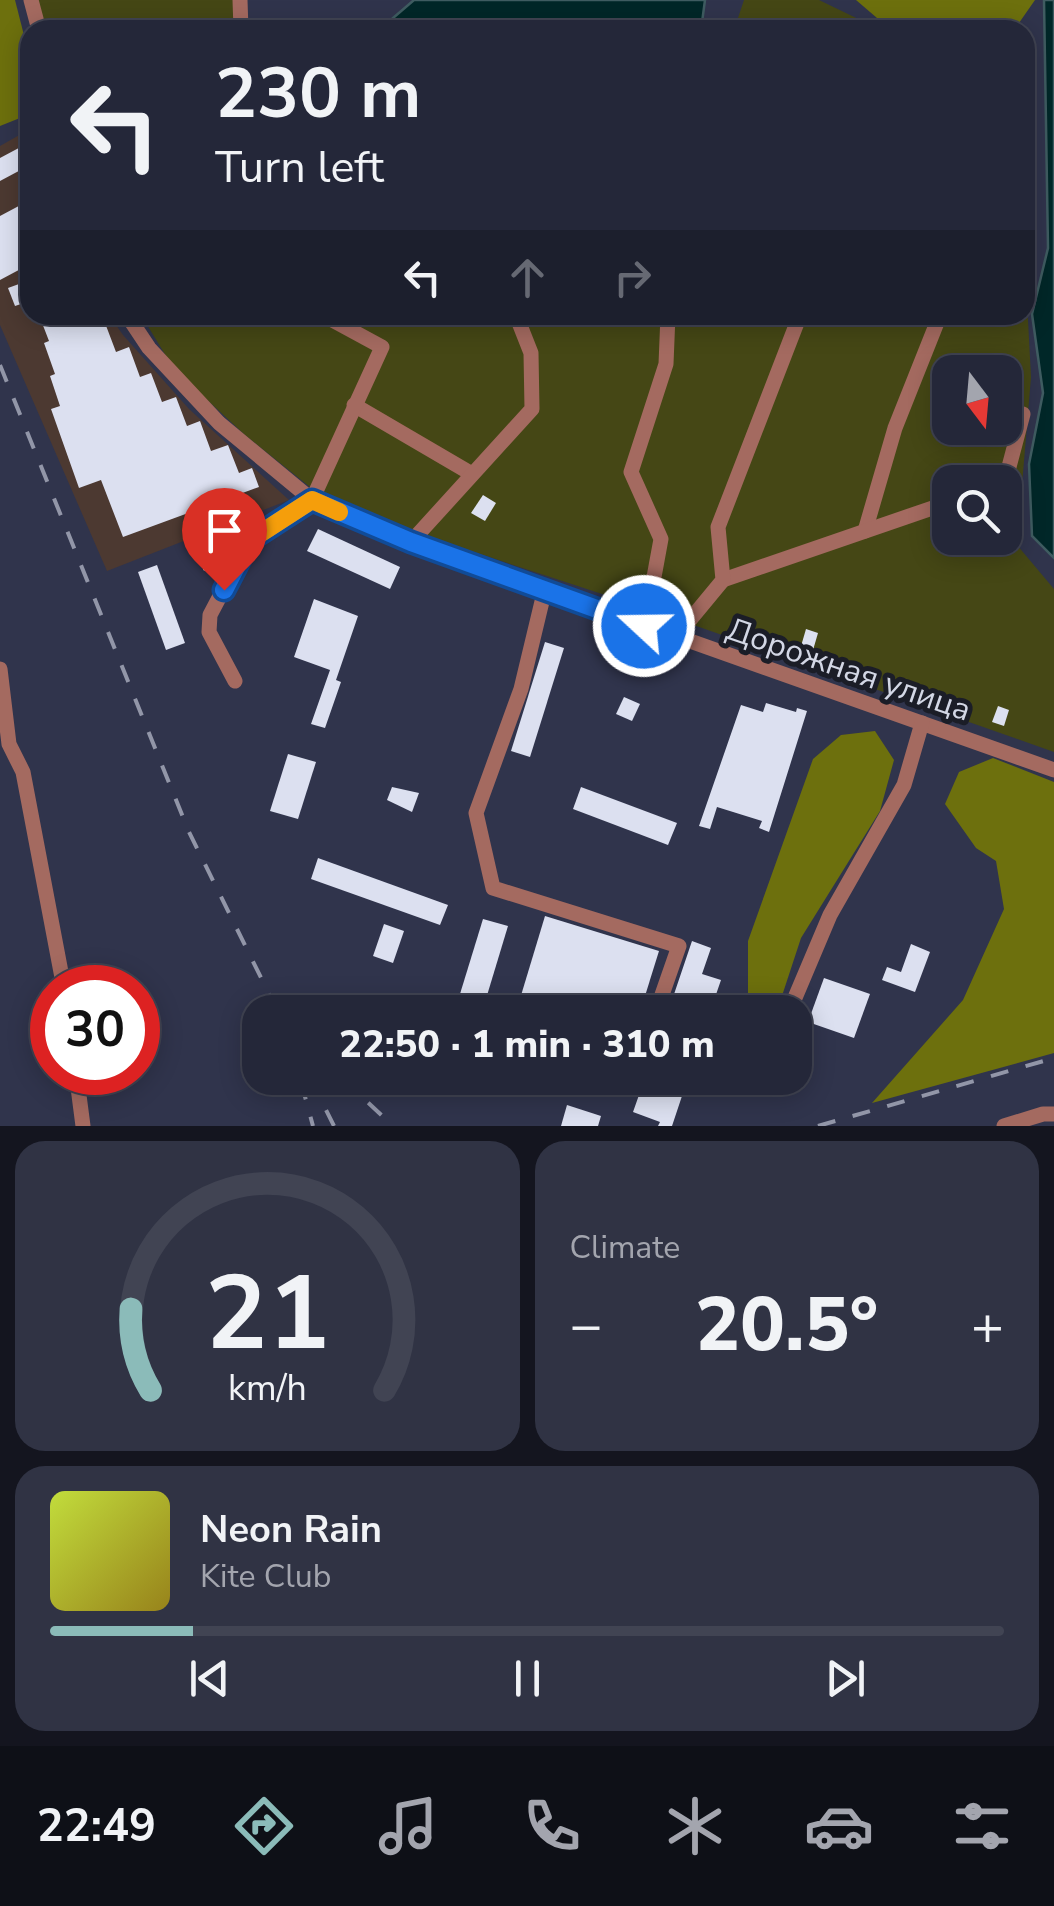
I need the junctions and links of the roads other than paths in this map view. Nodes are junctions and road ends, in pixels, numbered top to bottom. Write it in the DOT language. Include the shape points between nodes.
graph roads {
  1 [pos="134,325"];
  2 [pos="341,325"];
  3 [pos="520,325"];
  4 [pos="668,325"];
  5 [pos="796,325"];
  6 [pos="936,325"];
  7 [pos="354,405"];
  8 [pos="1024,414"];
  9 [pos="1010,465"];
  10 [pos="472,474"];
  11 [pos="312,500"];
  12 [pos="932,508"];
  13 [pos="865,531"];
  14 [pos="411,542"];
  15 [pos="723,580"];
  16 [pos="546,588"];
  17 [pos="644,626"];
  18 [pos="675,638"];
  19 [pos="0,669"];
  20 [pos="235,681"];
  21 [pos="922,723"];
  22 [pos="1054,770"];
  23 [pos="60,965"];
  24 [pos="662,995"];
  25 [pos="796,995"];
  26 [pos="79,1095"];
  27 [pos="1054,1114"];
  28 [pos="84,1126"];
  29 [pos="1004,1126"];
  1 -- 11 [label="street, Дорожная улица" via="218,424"];
  2 -- 7 [label="street" via="382,347"];
  3 -- 10 [label="street" via="530,353 532,409"];
  4 -- 17 [label="street" via="666,364 631,472 661,539"];
  5 -- 15 [label="street" via="718,526"];
  6 -- 13 [label="street"];
  7 -- 10 [label="street"];
  7 -- 11 [label="street"];
  8 -- 9 [label="street"];
  10 -- 14 [label="street"];
  11 -- 14 [label="street, Дорожная улица"];
  11 -- 20 [label="street" via="250,540 210,615 209,632"];
  12 -- 13 [label="street"];
  13 -- 15 [label="street"];
  14 -- 16 [label="street, Дорожная улица"];
  15 -- 18 [label="street"];
  16 -- 17 [label="street, Дорожная улица"];
  16 -- 24 [label="street" via="520,690 476,813 493,888 679,946"];
  17 -- 18 [label="street, Дорожная улица"];
  18 -- 21 [label="street, Дорожная улица"];
  19 -- 23 [label="street" via="9,744 23,772"];
  21 -- 22 [label="street, Дорожная улица"];
  21 -- 25 [label="street" via="904,785 830,916"];
  26 -- 28 [label="street"];
  27 -- 29 [label="street"];
}
